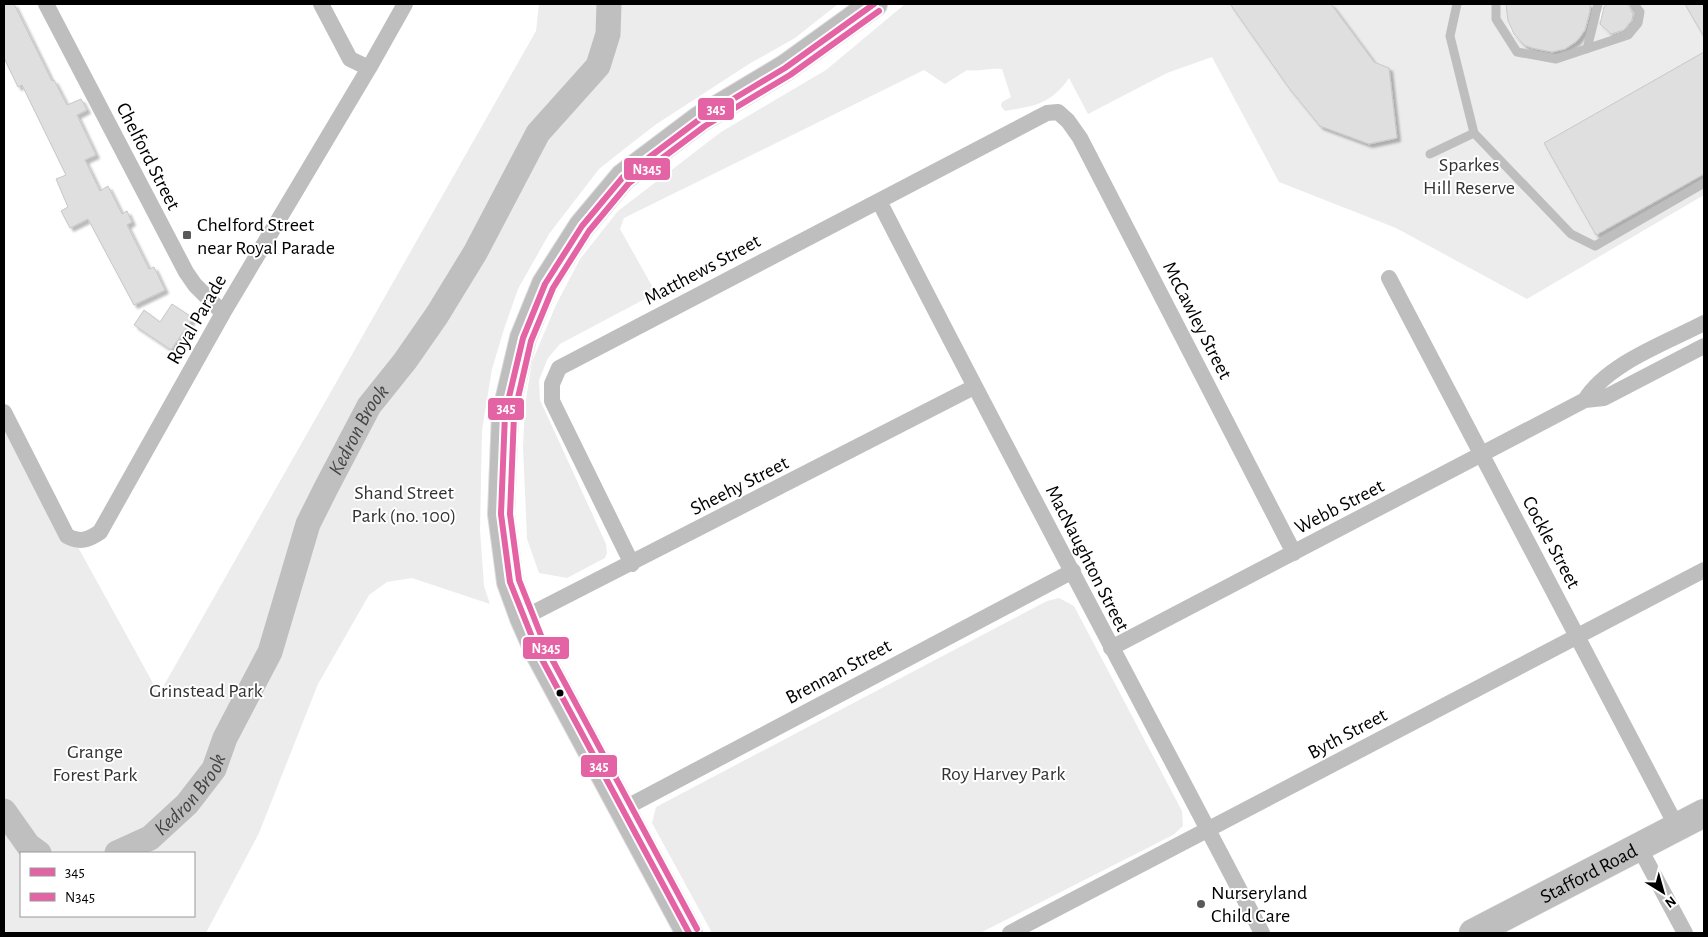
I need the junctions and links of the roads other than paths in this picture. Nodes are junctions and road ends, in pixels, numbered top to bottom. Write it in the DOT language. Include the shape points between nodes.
graph roads {
  1 [pos="46,4"];
  2 [pos="55,4"];
  3 [pos="321,4"];
  4 [pos="405,4"];
  5 [pos="874,4"];
  6 [pos="1457,4"];
  7 [pos="1496,4"];
  8 [pos="1598,4"];
  9 [pos="1634,4"];
  10 [pos="64,36"];
  11 [pos="1587,49"];
  12 [pos="370,68"];
  13 [pos="1058,112"];
  14 [pos="1474,133"];
  15 [pos="1430,154"];
  16 [pos="1704,182"];
  17 [pos="879,201"];
  18 [pos="1389,278"];
  19 [pos="223,313"];
  20 [pos="1704,323"];
  21 [pos="1704,346"];
  22 [pos="974,387"];
  23 [pos="1585,400"];
  24 [pos="4,412"];
  25 [pos="1482,455"];
  26 [pos="1294,553"];
  27 [pos="632,564"];
  28 [pos="1704,570"];
  29 [pos="1073,571"];
  30 [pos="523,618"];
  31 [pos="1578,636"];
  32 [pos="1111,648"];
  33 [pos="623,809"];
  34 [pos="1704,813"];
  35 [pos="1678,827"];
  36 [pos="1208,830"];
  37 [pos="1639,847"];
  38 [pos="688,933"];
  39 [pos="1010,933"];
  40 [pos="1262,933"];
  41 [pos="1473,933"];
  42 [pos="1685,933"];
  1 -- 10 [label="street, Chelford Street"];
  2 -- 10 [label="lane, Chelford Street"];
  3 -- 12 [label="street" via="350,59"];
  4 -- 12 [label="street, Royal Parade"];
  5 -- 30 [label="main road" via="785,68 700,119 623,176 582,226 545,284 523,338 503,436 501,525 510,582"];
  6 -- 14 [label="lane" via="1450,36"];
  7 -- 11 [label="lane" via="1496,18 1517,52 1556,59"];
  8 -- 11 [label="lane"];
  9 -- 11 [label="lane" via="1640,12 1638,23 1628,35"];
  10 -- 19 [label="street, Chelford Street" via="186,272"];
  12 -- 19 [label="street, Royal Parade"];
  13 -- 17 [label="street, Matthews Street" via="1047,113"];
  13 -- 26 [label="street, McCawley Street" via="1080,138"];
  14 -- 15 [label="lane"];
  14 -- 16 [label="lane" via="1571,234 1595,246"];
  17 -- 22 [label="street, MacNaughton Street"];
  17 -- 27 [label="street, Matthews Street" via="559,368 552,384 552,401"];
  18 -- 25 [label="street, Cockle Street"];
  19 -- 24 [label="street, Royal Parade" via="100,532 89,539 77,541 67,536"];
  20 -- 23 [label="street, Webb Street" via="1621,366 1595,385"];
  21 -- 23 [label="street, Webb Street" via="1604,398"];
  22 -- 27 [label="street, Sheehy Street"];
  22 -- 29 [label="street, MacNaughton Street"];
  23 -- 25 [label="street, Webb Street"];
  25 -- 26 [label="street, Webb Street"];
  25 -- 31 [label="street, Cockle Street"];
  26 -- 32 [label="street, Webb Street"];
  27 -- 30 [label="street, Sheehy Street"];
  28 -- 31 [label="street, Byth Street"];
  29 -- 32 [label="street, MacNaughton Street"];
  29 -- 33 [label="street, Brennan Street"];
  30 -- 33 [label="main road"];
  31 -- 35 [label="street, Cockle Street"];
  31 -- 36 [label="street, Byth Street"];
  32 -- 36 [label="street, MacNaughton Street"];
  33 -- 38 [label="main road"];
  34 -- 35 [label="highway, Stafford Road"];
  35 -- 37 [label="highway, Stafford Road"];
  36 -- 39 [label="street, Byth Street"];
  36 -- 40 [label="street, MacNaughton Street"];
  37 -- 41 [label="highway, Stafford Road"];
  37 -- 42 [label="street"];
}
